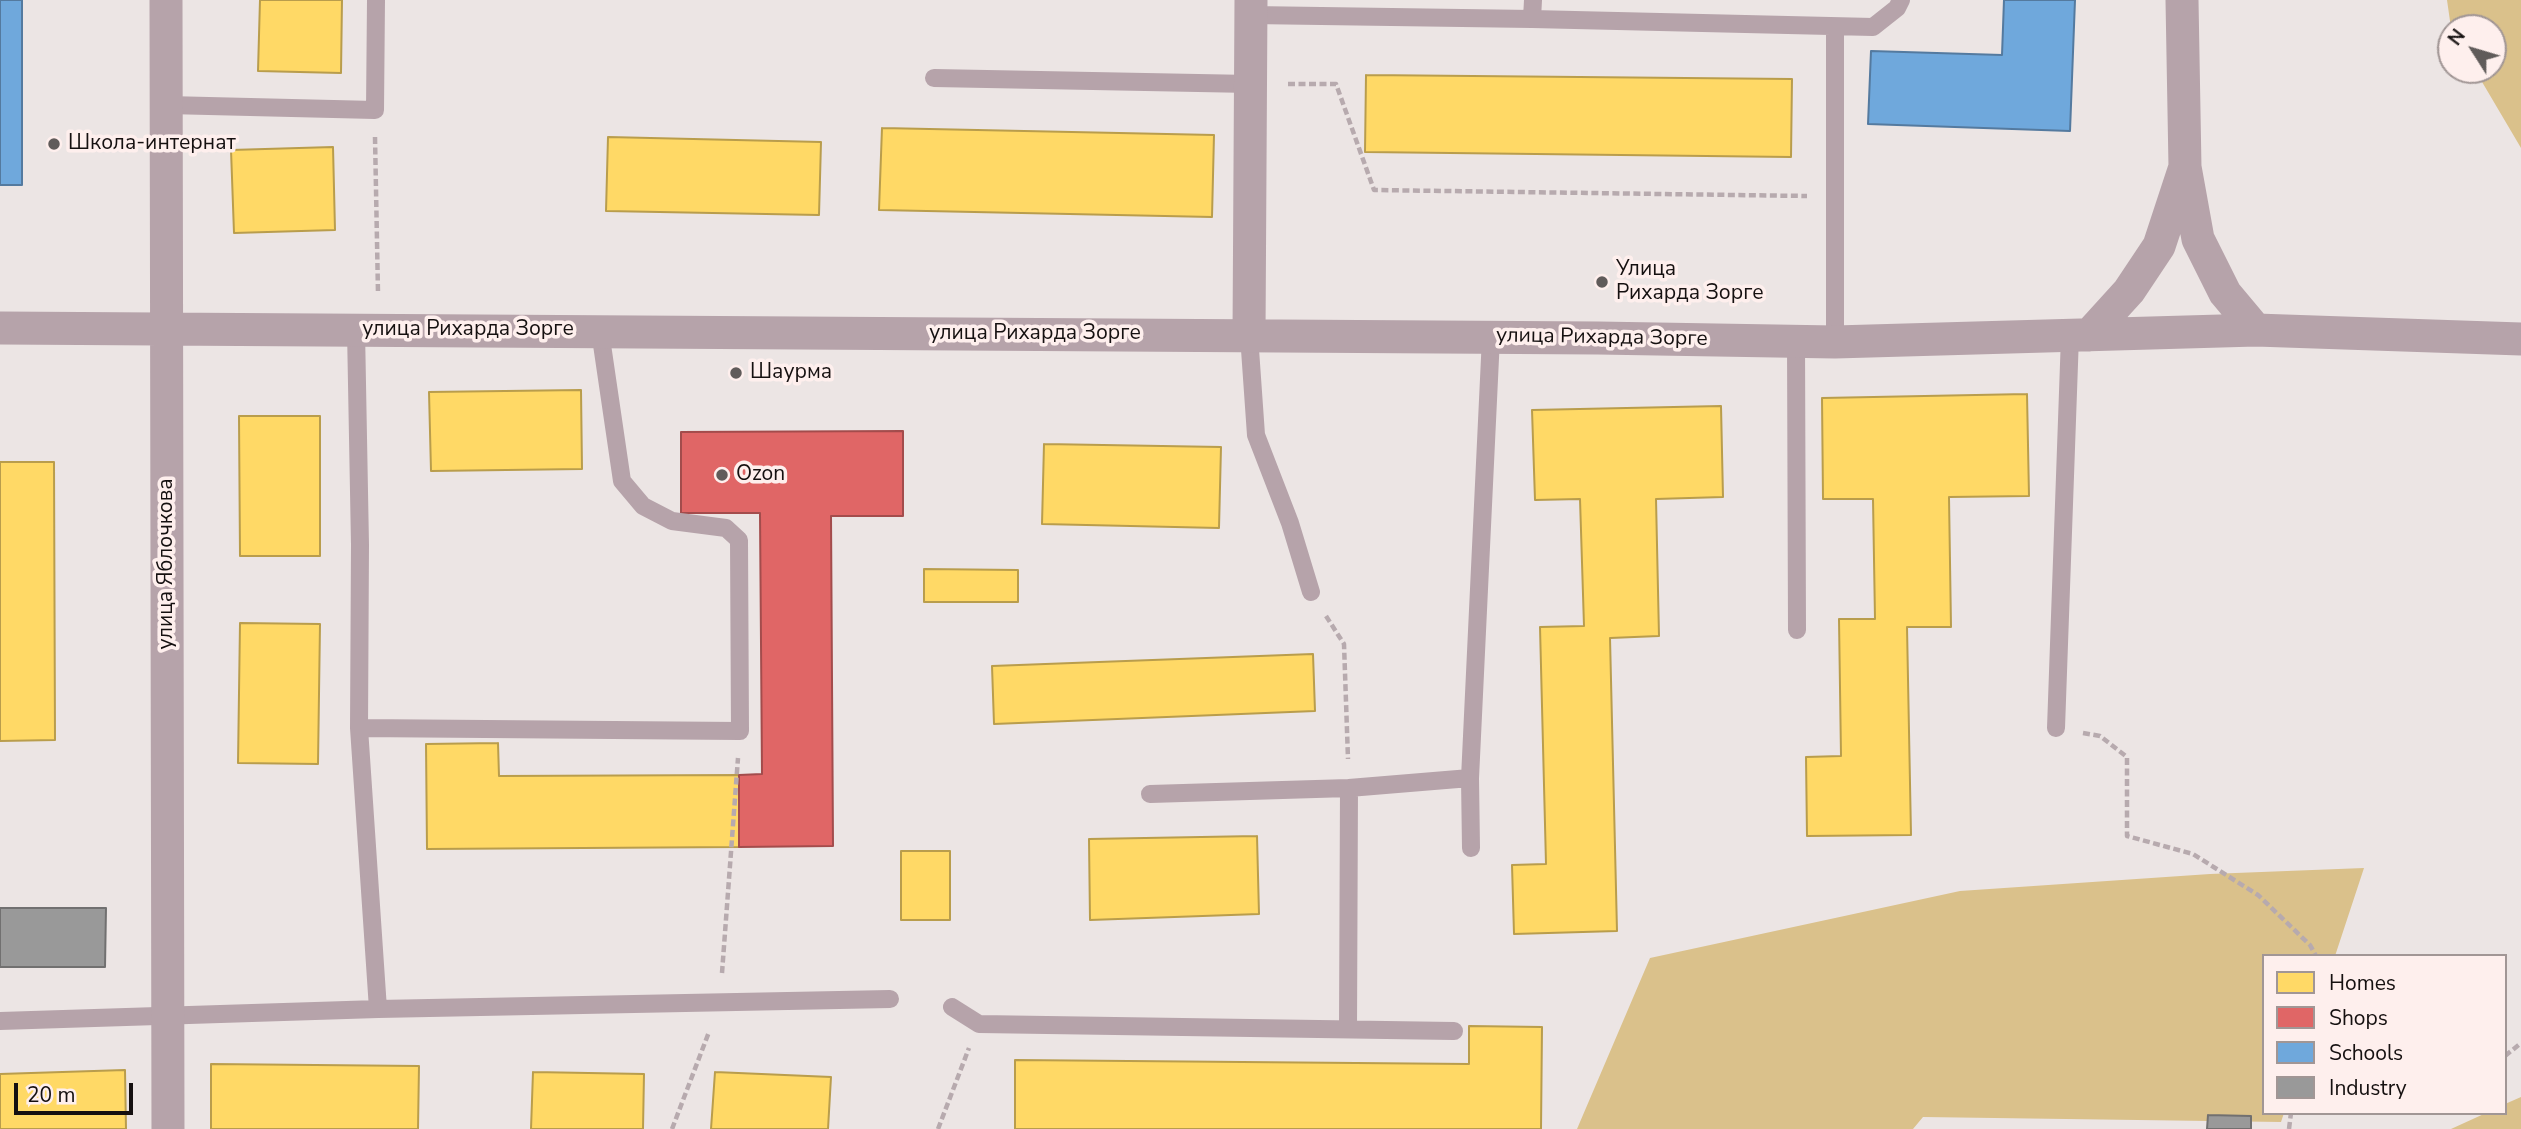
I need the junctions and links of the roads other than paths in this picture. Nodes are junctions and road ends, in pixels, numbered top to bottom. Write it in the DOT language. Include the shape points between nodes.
graph roads {
  1 [pos="166,0"];
  2 [pos="376,0"];
  3 [pos="1533,0"];
  4 [pos="1901,0"];
  5 [pos="2182,0"];
  6 [pos="1251,8"];
  7 [pos="1532,19"];
  8 [pos="1835,27"];
  9 [pos="934,78"];
  10 [pos="1251,84"];
  11 [pos="167,105"];
  12 [pos="2185,167"];
  13 [pos="0,328"];
  14 [pos="167,328"];
  15 [pos="356,330"];
  16 [pos="2256,330"];
  17 [pos="600,331"];
  18 [pos="1249,335"];
  19 [pos="2080,335"];
  20 [pos="1491,337"];
  21 [pos="2521,339"];
  22 [pos="1796,341"];
  23 [pos="1835,342"];
  24 [pos="1311,592"];
  25 [pos="1797,630"];
  26 [pos="2056,727"];
  27 [pos="359,729"];
  28 [pos="1470,778"];
  29 [pos="1349,788"];
  30 [pos="1150,794"];
  31 [pos="1471,848"];
  32 [pos="890,999"];
  33 [pos="952,1007"];
  34 [pos="378,1009"];
  35 [pos="168,1016"];
  36 [pos="0,1021"];
  37 [pos="1348,1029"];
  38 [pos="1454,1031"];
  39 [pos="168,1129"];
  1 -- 11 [label="street, улица Яблочкова"];
  2 -- 11 [label="lane" via="375,110"];
  3 -- 7 [label="lane"];
  4 -- 8 [label="lane" via="1873,27"];
  5 -- 12 [label="street"];
  6 -- 7 [label="lane"];
  6 -- 10 [label="street"];
  7 -- 8 [label="lane"];
  8 -- 23 [label="lane"];
  9 -- 10 [label="lane"];
  10 -- 18 [label="street"];
  11 -- 14 [label="street, улица Яблочкова"];
  12 -- 16 [label="street" via="2198,239 2225,293"];
  12 -- 19 [label="street" via="2159,246 2129,291"];
  13 -- 14 [label="street, улица Рихарда Зорге"];
  14 -- 15 [label="street, улица Рихарда Зорге"];
  14 -- 35 [label="street, улица Яблочкова"];
  15 -- 17 [label="street, улица Рихарда Зорге"];
  15 -- 27 [label="lane"];
  16 -- 19 [label="street, улица Рихарда Зорге"];
  16 -- 21 [label="street, улица Рихарда Зорге"];
  17 -- 18 [label="street, улица Рихарда Зорге"];
  17 -- 27 [label="lane" via="622,481 643,506 672,521 726,528 738,540 740,731"];
  18 -- 20 [label="street, улица Рихарда Зорге"];
  18 -- 24 [label="lane" via="1256,435"];
  19 -- 23 [label="street, улица Рихарда Зорге"];
  19 -- 26 [label="lane"];
  20 -- 22 [label="street, улица Рихарда Зорге"];
  20 -- 28 [label="lane"];
  22 -- 23 [label="street, улица Рихарда Зорге"];
  22 -- 25 [label="lane"];
  27 -- 34 [label="lane"];
  28 -- 29 [label="lane"];
  28 -- 31 [label="lane"];
  29 -- 30 [label="lane"];
  29 -- 37 [label="lane"];
  32 -- 34 [label="lane"];
  33 -- 37 [label="lane" via="979,1024"];
  34 -- 35 [label="lane"];
  35 -- 36 [label="lane"];
  35 -- 39 [label="street, улица Яблочкова"];
  37 -- 38 [label="lane"];
}
